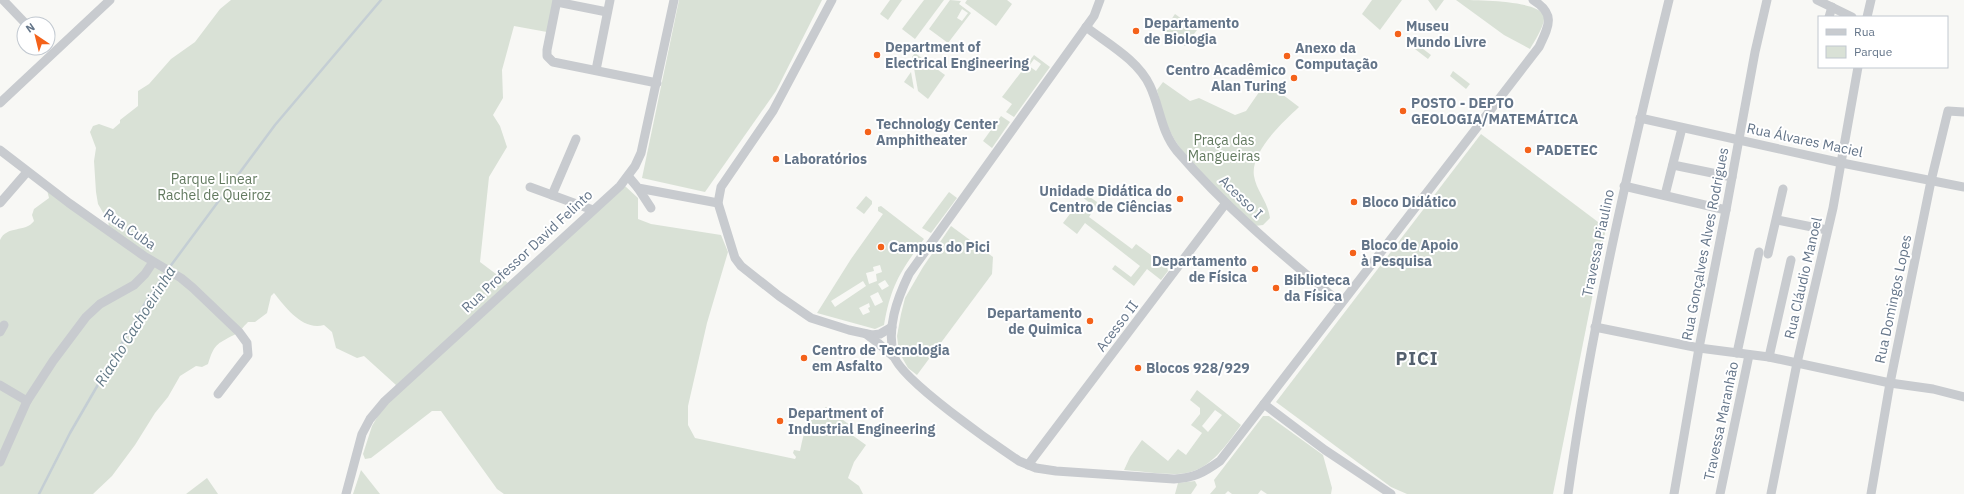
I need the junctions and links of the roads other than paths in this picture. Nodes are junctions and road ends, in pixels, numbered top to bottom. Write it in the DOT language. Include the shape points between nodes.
graph roads {
  1 [pos="3,0"];
  2 [pos="610,0"];
  3 [pos="674,0"];
  4 [pos="832,0"];
  5 [pos="1100,0"];
  6 [pos="1533,0"];
  7 [pos="1669,0"];
  8 [pos="1767,0"];
  9 [pos="1817,0"];
  10 [pos="1871,0"];
  11 [pos="106,1"];
  12 [pos="557,1"];
  13 [pos="1832,7"];
  14 [pos="607,12"];
  15 [pos="18,16"];
  16 [pos="1829,16"];
  17 [pos="1850,16"];
  18 [pos="1867,16"];
  19 [pos="1086,28"];
  20 [pos="56,46"];
  21 [pos="45,56"];
  22 [pos="1858,68"];
  23 [pos="596,70"];
  24 [pos="657,83"];
  25 [pos="0,103"];
  26 [pos="1964,112"];
  27 [pos="1640,118"];
  28 [pos="1682,128"];
  29 [pos="576,139"];
  30 [pos="1739,141"];
  31 [pos="0,150"];
  32 [pos="1842,164"];
  33 [pos="1673,165"];
  34 [pos="27,172"];
  35 [pos="628,176"];
  36 [pos="1732,177"];
  37 [pos="1931,181"];
  38 [pos="1624,186"];
  39 [pos="530,187"];
  40 [pos="1964,187"];
  41 [pos="638,188"];
  42 [pos="1783,189"];
  43 [pos="552,195"];
  44 [pos="1665,195"];
  45 [pos="0,203"];
  46 [pos="718,203"];
  47 [pos="1226,203"];
  48 [pos="651,208"];
  49 [pos="592,210"];
  50 [pos="1726,210"];
  51 [pos="1777,220"];
  52 [pos="1827,230"];
  53 [pos="1759,252"];
  54 [pos="1768,254"];
  55 [pos="1791,260"];
  56 [pos="155,263"];
  57 [pos="1337,300"];
  58 [pos="892,327"];
  59 [pos="1595,327"];
  60 [pos="863,333"];
  61 [pos="1699,348"];
  62 [pos="1737,353"];
  63 [pos="1749,354"];
  64 [pos="894,357"];
  65 [pos="1769,357"];
  66 [pos="1797,363"];
  67 [pos="1890,382"];
  68 [pos="0,385"];
  69 [pos="218,394"];
  70 [pos="1964,397"];
  71 [pos="27,401"];
  72 [pos="1264,404"];
  73 [pos="0,462"];
  74 [pos="1028,465"];
  75 [pos="346,494"];
  76 [pos="1391,494"];
  77 [pos="1568,494"];
  78 [pos="1674,494"];
  79 [pos="1720,494"];
  80 [pos="1771,494"];
  81 [pos="1871,494"];
  1 -- 15 [label="street"];
  2 -- 14 [label="street"];
  3 -- 24 [label="street, Rua Professor David Felinto"];
  4 -- 46 [label="street" via="773,111 721,187"];
  5 -- 19 [label="street"];
  6 -- 72 [label="street" via="1546,10 1548,16 1546,32 1539,47"];
  7 -- 27 [label="street, Travessa Piaulino"];
  8 -- 30 [label="street, Rua Gonçalves Alves Rodrigues"];
  9 -- 13 [label="street"];
  10 -- 18 [label="street"];
  11 -- 20 [label="street"];
  12 -- 14 [label="street"];
  12 -- 23 [label="street" via="547,56 553,62"];
  13 -- 16 [label="street"];
  13 -- 17 [label="street"];
  14 -- 23 [label="street"];
  19 -- 47 [label="street, Acesso I" via="1136,65 1150,84 1166,133 1175,149"];
  19 -- 58 [label="street" via="909,274 898,297"];
  21 -- 25 [label="street"];
  22 -- 32 [label="street, Rua Cláudio Manoel"];
  23 -- 24 [label="street"];
  24 -- 35 [label="street, Rua Professor David Felinto" via="641,153"];
  26 -- 37 [label="street, Rua Domingos Lopes" via="1948,111"];
  27 -- 28 [label="street, Rua Álvares Maciel"];
  27 -- 38 [label="street, Travessa Piaulino"];
  28 -- 30 [label="street, Rua Álvares Maciel"];
  28 -- 33 [label="street"];
  29 -- 43 [label="street"];
  30 -- 32 [label="street, Rua Álvares Maciel"];
  30 -- 36 [label="street, Rua Gonçalves Alves Rodrigues"];
  31 -- 34 [label="street, Rua Cuba"];
  32 -- 37 [label="street, Rua Álvares Maciel"];
  32 -- 52 [label="street, Rua Cláudio Manoel"];
  33 -- 36 [label="street"];
  33 -- 44 [label="street"];
  34 -- 45 [label="street"];
  34 -- 56 [label="street, Rua Cuba"];
  35 -- 41 [label="street"];
  35 -- 49 [label="street, Rua Professor David Felinto"];
  36 -- 50 [label="street, Rua Gonçalves Alves Rodrigues"];
  37 -- 40 [label="street, Rua Álvares Maciel"];
  37 -- 67 [label="street, Rua Domingos Lopes"];
  38 -- 44 [label="street"];
  38 -- 59 [label="street, Travessa Piaulino"];
  39 -- 43 [label="street"];
  41 -- 46 [label="street"];
  41 -- 48 [label="street"];
  42 -- 51 [label="street"];
  43 -- 49 [label="street"];
  44 -- 50 [label="street" via="1681,201"];
  46 -- 60 [label="street" via="730,247 741,266 811,318"];
  47 -- 57 [label="street, Acesso I"];
  47 -- 74 [label="street, Acesso II"];
  49 -- 75 [label="street, Rua Professor David Felinto" via="385,401 370,419 362,434"];
  50 -- 61 [label="street, Rua Gonçalves Alves Rodrigues"];
  51 -- 52 [label="street"];
  51 -- 54 [label="street"];
  52 -- 66 [label="street, Rua Cláudio Manoel" via="1821,267"];
  53 -- 62 [label="street, Travessa Maranhão"];
  55 -- 65 [label="street"];
  56 -- 69 [label="street, Rua Cuba" via="193,288 239,332 247,344 248,355"];
  56 -- 71 [label="street" via="134,285 100,304 86,317"];
  58 -- 60 [label="street" via="880,334"];
  58 -- 64 [label="street" via="891,343"];
  59 -- 61 [label="street"];
  59 -- 77 [label="street, Travessa Piaulino"];
  60 -- 64 [label="street"];
  61 -- 62 [label="street"];
  61 -- 78 [label="street, Rua Gonçalves Alves Rodrigues"];
  62 -- 63 [label="street"];
  63 -- 65 [label="street"];
  63 -- 79 [label="street, Travessa Maranhão"];
  64 -- 74 [label="street" via="920,388 1000,449"];
  65 -- 66 [label="street"];
  66 -- 67 [label="street"];
  66 -- 80 [label="street, Rua Cláudio Manoel"];
  67 -- 70 [label="street"];
  67 -- 81 [label="street, Rua Domingos Lopes"];
  68 -- 71 [label="street"];
  71 -- 73 [label="street"];
  72 -- 74 [label="street" via="1220,461 1205,472 1189,478 1056,471"];
  72 -- 76 [label="street" via="1325,450"];
}
